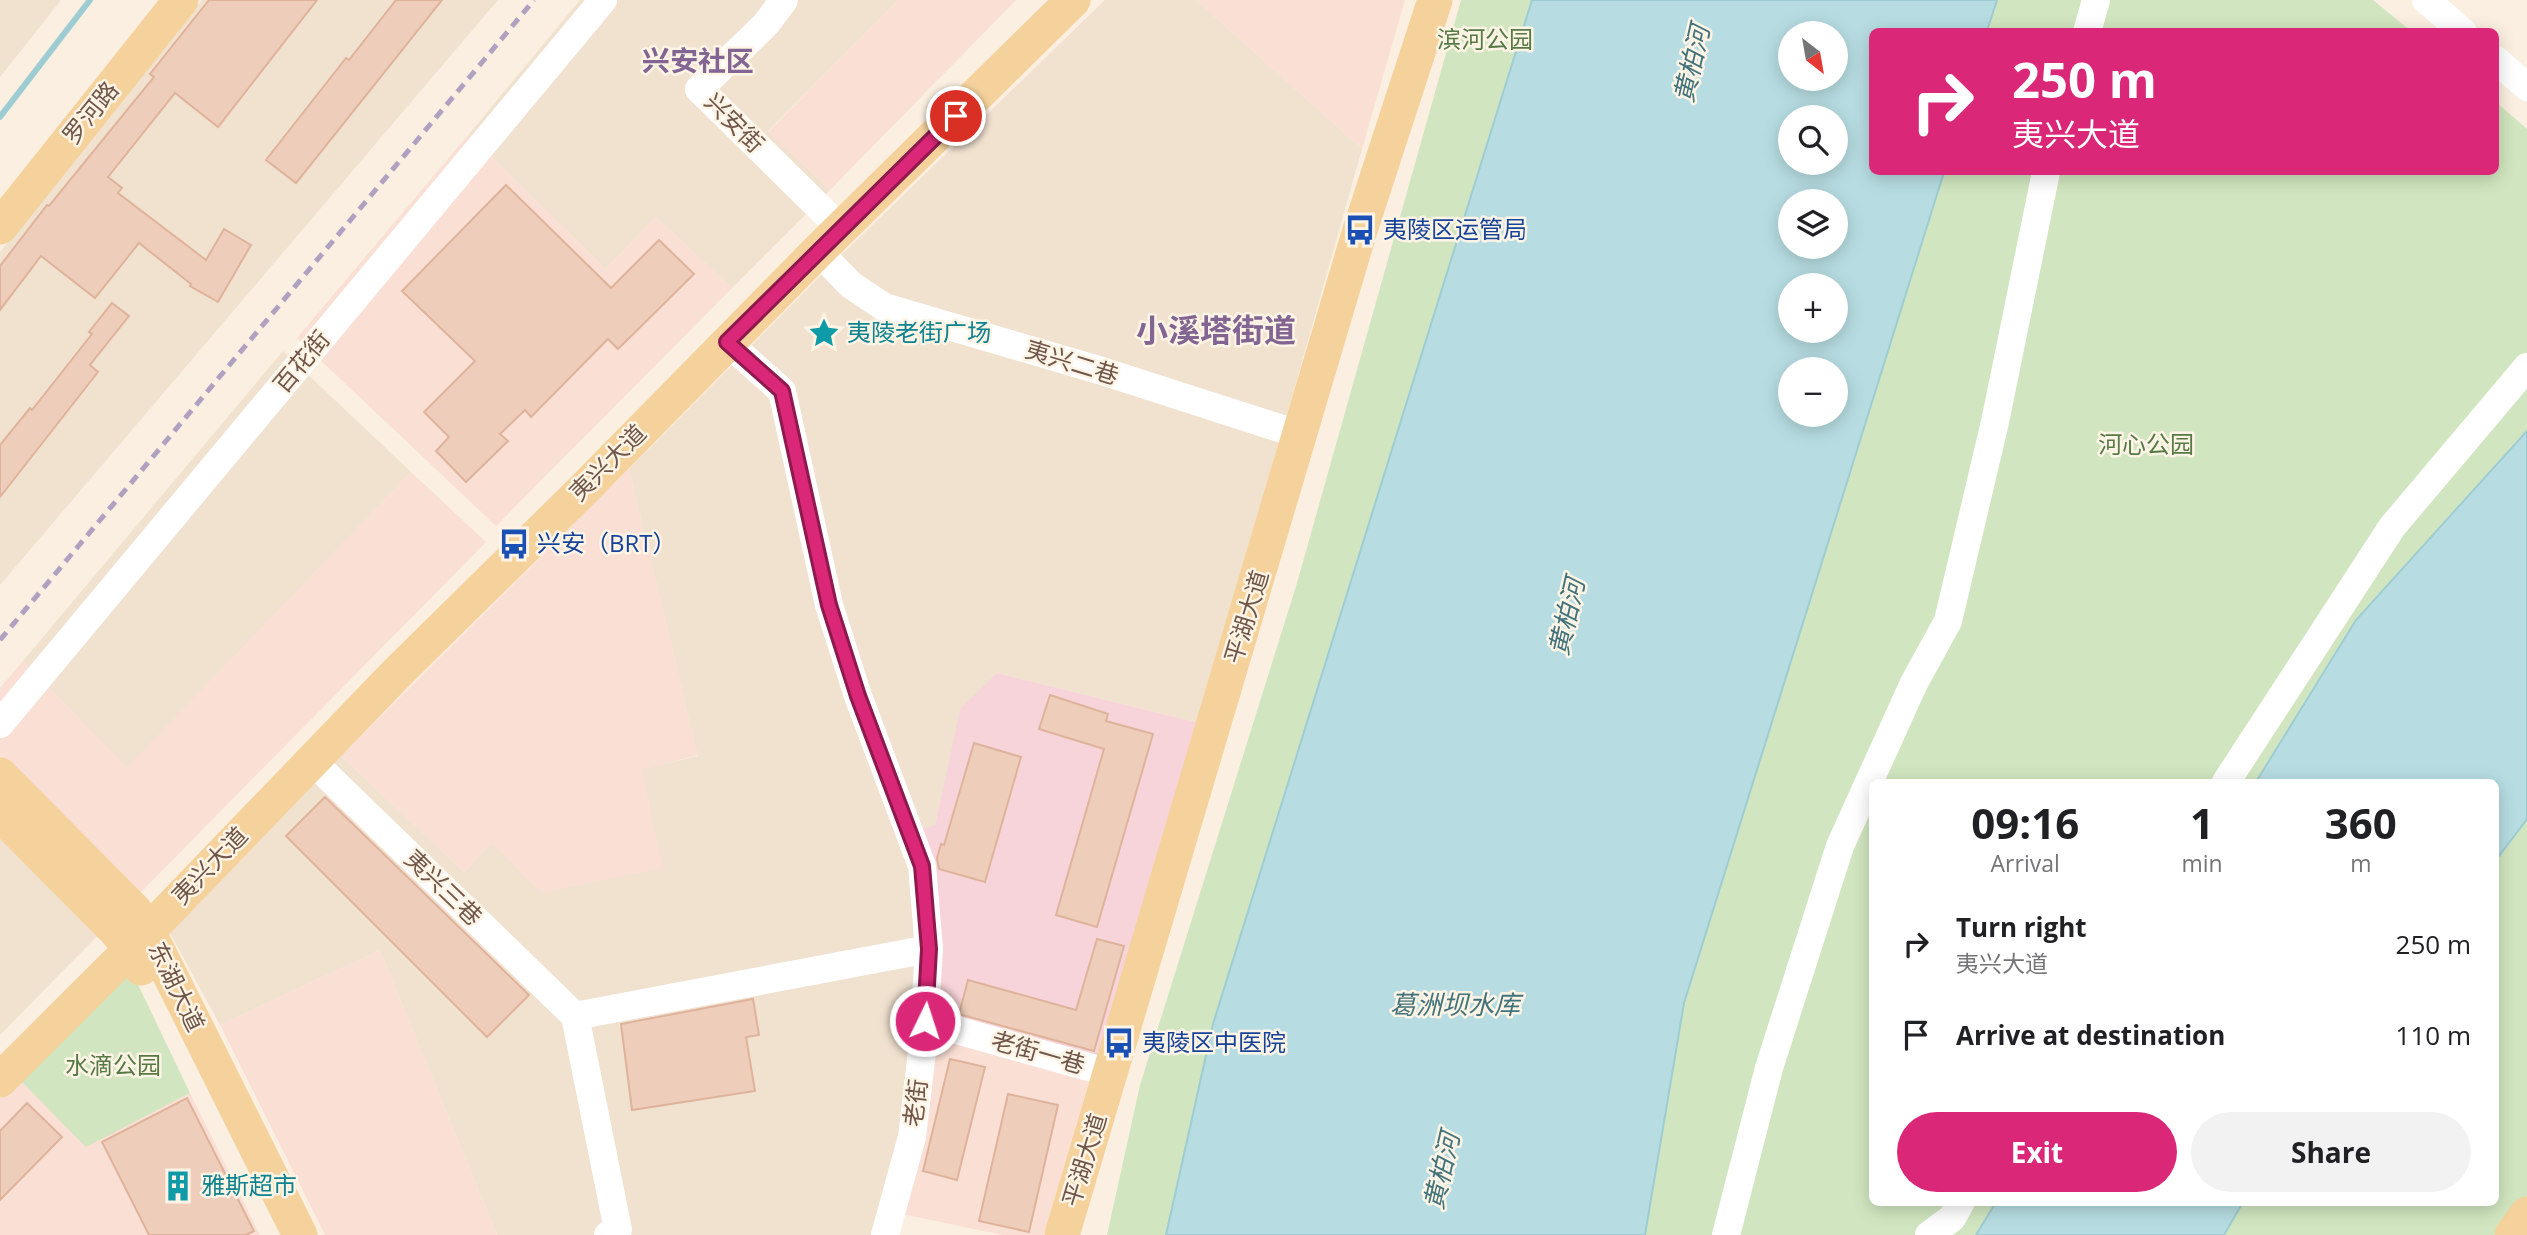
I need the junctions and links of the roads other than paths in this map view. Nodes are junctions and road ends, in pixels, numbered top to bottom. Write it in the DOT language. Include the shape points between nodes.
graph roads {
  1 [pos="159,0"];
  2 [pos="181,0"];
  3 [pos="603,0"];
  4 [pos="784,0"];
  5 [pos="1039,0"];
  6 [pos="1073,0"];
  7 [pos="1437,0"];
  8 [pos="2096,0"];
  9 [pos="2426,0"];
  10 [pos="2088,28"];
  11 [pos="2458,28"];
  12 [pos="2499,63"];
  13 [pos="2527,87"];
  14 [pos="2045,175"];
  15 [pos="0,199"];
  16 [pos="825,213"];
  17 [pos="0,227"];
  18 [pos="818,251"];
  19 [pos="727,342"];
  20 [pos="2527,367"];
  21 [pos="1301,435"];
  22 [pos="0,723"];
  23 [pos="311,760"];
  24 [pos="0,775"];
  25 [pos="1870,779"];
  26 [pos="2228,779"];
  27 [pos="1869,782"];
  28 [pos="0,814"];
  29 [pos="133,930"];
  30 [pos="929,949"];
  31 [pos="575,1016"];
  32 [pos="925,1021"];
  33 [pos="0,1049"];
  34 [pos="1110,1073"];
  35 [pos="0,1080"];
  36 [pos="1959,1206"];
  37 [pos="2527,1214"];
  38 [pos="615,1233"];
  39 [pos="273,1235"];
  40 [pos="300,1235"];
  41 [pos="886,1235"];
  42 [pos="1062,1235"];
  43 [pos="1084,1235"];
  44 [pos="1726,1235"];
  45 [pos="1929,1235"];
  46 [pos="2512,1235"];
  1 -- 15 [label="main road, 罗河路"];
  2 -- 17 [label="main road, 罗河路"];
  3 -- 22 [label="street, 百花街"];
  4 -- 16 [label="street, 兴安街" via="766,24 699,89"];
  5 -- 16 [label="main road, 夷兴大道"];
  6 -- 18 [label="main road, 夷兴大道"];
  7 -- 21 [label="main road, 平湖大道" via="1360,230"];
  7 -- 43 [label="main road, 平湖大道" via="1434,39"];
  8 -- 10 [label="street"];
  9 -- 11 [label="street"];
  12 -- 13 [label="street"];
  14 -- 25 [label="street" via="1948,621"];
  16 -- 29 [label="main road, 夷兴大道"];
  18 -- 19 [label="main road, 夷兴大道"];
  18 -- 21 [label="street, 夷兴二巷" via="851,285 884,307"];
  19 -- 23 [label="main road, 夷兴大道"];
  19 -- 30 [label="street, 老街" via="782,391 829,605 922,866"];
  20 -- 26 [label="street" via="2392,527"];
  21 -- 34 [label="main road, 平湖大道"];
  23 -- 29 [label="main road, 夷兴大道"];
  23 -- 31 [label="street, 夷兴三巷"];
  24 -- 29 [label="main road, 东湖大道"];
  27 -- 44 [label="street" via="1840,846 1769,1068"];
  28 -- 29 [label="main road, 东湖大道"];
  29 -- 33 [label="main road, 夷兴大道"];
  29 -- 35 [label="main road, 夷兴大道"];
  29 -- 39 [label="main road, 东湖大道"];
  29 -- 40 [label="main road, 东湖大道"];
  30 -- 31 [label="street"];
  30 -- 32 [label="street, 老街"];
  31 -- 38 [label="street"];
  32 -- 34 [label="street, 老街一巷"];
  32 -- 41 [label="street, 老街" via="912,1137"];
  34 -- 42 [label="main road, 平湖大道"];
  36 -- 45 [label="street" via="1952,1218"];
  37 -- 46 [label="main road"];
}
